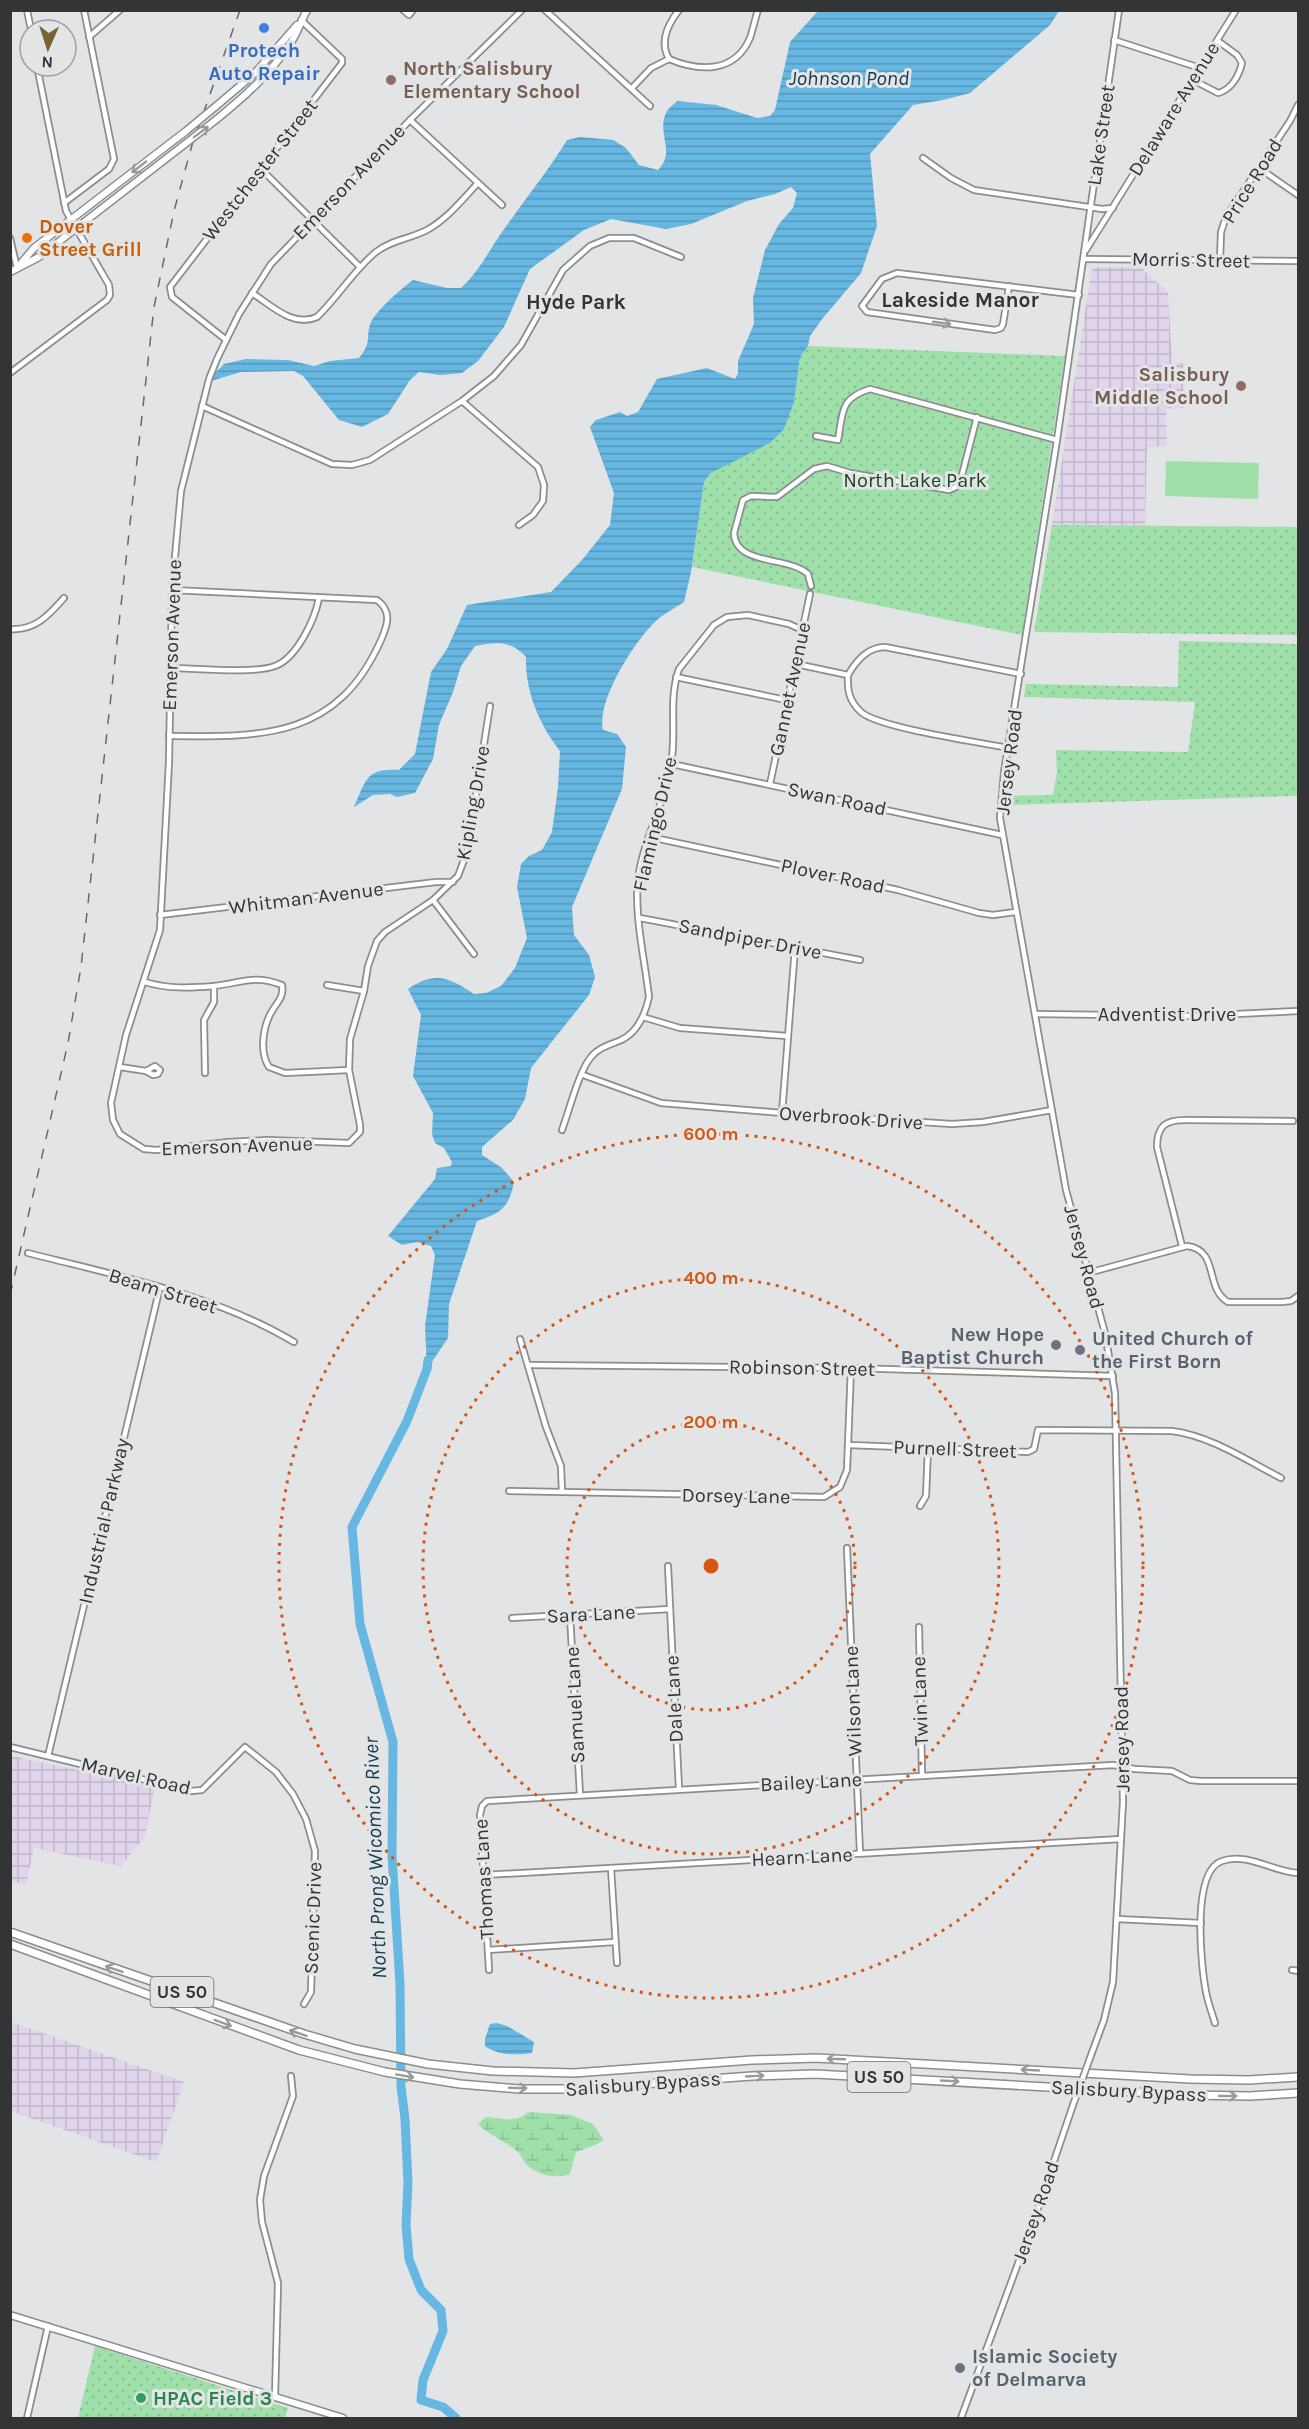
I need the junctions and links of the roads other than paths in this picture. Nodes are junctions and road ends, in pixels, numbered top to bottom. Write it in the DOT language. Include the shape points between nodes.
graph roads {
  1 [pos="84,10"];
  2 [pos="120,10"];
  3 [pos="307,10"];
  4 [pos="403,10"];
  5 [pos="413,10"];
  6 [pos="522,10"];
  7 [pos="545,10"];
  8 [pos="679,10"];
  9 [pos="758,10"];
  10 [pos="1119,10"];
  11 [pos="1236,10"];
  12 [pos="301,20"];
  13 [pos="89,37"];
  14 [pos="1114,40"];
  15 [pos="1218,41"];
  16 [pos="669,59"];
  17 [pos="1200,68"];
  18 [pos="39,78"];
  19 [pos="1194,80"];
  20 [pos="632,88"];
  21 [pos="1299,105"];
  22 [pos="650,106"];
  23 [pos="410,120"];
  24 [pos="923,158"];
  25 [pos="260,168"];
  26 [pos="1258,168"];
  27 [pos="478,183"];
  28 [pos="1299,195"];
  29 [pos="64,203"];
  30 [pos="502,205"];
  31 [pos="1091,207"];
  32 [pos="1113,208"];
  33 [pos="71,220"];
  34 [pos="311,221"];
  35 [pos="75,228"];
  36 [pos="10,238"];
  37 [pos="1085,252"];
  38 [pos="681,257"];
  39 [pos="1084,260"];
  40 [pos="1220,261"];
  41 [pos="1299,261"];
  42 [pos="360,267"];
  43 [pos="14,270"];
  44 [pos="1009,285"];
  45 [pos="252,292"];
  46 [pos="1079,295"];
  47 [pos="225,339"];
  48 [pos="10,373"];
  49 [pos="462,401"];
  50 [pos="202,406"];
  51 [pos="977,417"];
  52 [pos="816,436"];
  53 [pos="1058,440"];
  54 [pos="519,525"];
  55 [pos="811,586"];
  56 [pos="172,590"];
  57 [pos="810,594"];
  58 [pos="64,598"];
  59 [pos="320,598"];
  60 [pos="10,629"];
  61 [pos="802,630"];
  62 [pos="796,664"];
  63 [pos="169,668"];
  64 [pos="1021,674"];
  65 [pos="848,675"];
  66 [pos="676,677"];
  67 [pos="786,700"];
  68 [pos="490,706"];
  69 [pos="169,736"];
  70 [pos="1008,748"];
  71 [pos="672,764"];
  72 [pos="770,784"];
  73 [pos="1002,835"];
  74 [pos="650,837"];
  75 [pos="453,882"];
  76 [pos="433,900"];
  77 [pos="1015,912"];
  78 [pos="160,915"];
  79 [pos="640,918"];
  80 [pos="795,948"];
  81 [pos="474,954"];
  82 [pos="860,960"];
  83 [pos="145,982"];
  84 [pos="327,985"];
  85 [pos="214,986"];
  86 [pos="364,991"];
  87 [pos="1299,1011"];
  88 [pos="1035,1014"];
  89 [pos="643,1017"];
  90 [pos="787,1036"];
  91 [pos="120,1067"];
  92 [pos="349,1070"];
  93 [pos="146,1071"];
  94 [pos="205,1073"];
  95 [pos="583,1075"];
  96 [pos="1052,1110"];
  97 [pos="782,1113"];
  98 [pos="1293,1121"];
  99 [pos="562,1130"];
  100 [pos="353,1140"];
  101 [pos="1182,1246"];
  102 [pos="28,1253"];
  103 [pos="1088,1273"];
  104 [pos="160,1287"];
  105 [pos="1299,1296"];
  106 [pos="520,1339"];
  107 [pos="294,1342"];
  108 [pos="528,1365"];
  109 [pos="851,1368"];
  110 [pos="1113,1376"];
  111 [pos="1116,1432"];
  112 [pos="849,1445"];
  113 [pos="928,1448"];
  114 [pos="1281,1478"];
  115 [pos="508,1491"];
  116 [pos="562,1492"];
  117 [pos="920,1506"];
  118 [pos="847,1548"];
  119 [pos="668,1566"];
  120 [pos="670,1610"];
  121 [pos="570,1615"];
  122 [pos="512,1618"];
  123 [pos="919,1627"];
  124 [pos="10,1747"];
  125 [pos="245,1747"];
  126 [pos="48,1756"];
  127 [pos="1123,1766"];
  128 [pos="922,1776"];
  129 [pos="856,1779"];
  130 [pos="1299,1781"];
  131 [pos="679,1789"];
  132 [pos="580,1795"];
  133 [pos="498,1800"];
  134 [pos="1121,1839"];
  135 [pos="860,1853"];
  136 [pos="611,1868"];
  137 [pos="1299,1873"];
  138 [pos="484,1875"];
  139 [pos="1117,1919"];
  140 [pos="1201,1923"];
  141 [pos="10,1932"];
  142 [pos="615,1942"];
  143 [pos="10,1944"];
  144 [pos="488,1950"];
  145 [pos="617,1963"];
  146 [pos="489,1970"];
  147 [pos="1292,1970"];
  148 [pos="1299,1971"];
  149 [pos="304,2004"];
  150 [pos="1215,2023"];
  151 [pos="291,2076"];
  152 [pos="1299,2077"];
  153 [pos="1299,2093"];
  154 [pos="10,2315"];
  155 [pos="48,2326"];
  156 [pos="275,2397"];
  157 [pos="27,2418"];
  158 [pos="343,2418"];
  159 [pos="961,2418"];
  1 -- 13 [label="street"];
  2 -- 13 [label="street"];
  3 -- 12 [label="main road"];
  4 -- 5 [label="street" via="409,15"];
  6 -- 23 [label="street, Emerson Avenue"];
  7 -- 20 [label="street"];
  8 -- 16 [label="street" via="665,37 664,49"];
  9 -- 16 [label="street" via="743,50 725,65 699,67"];
  10 -- 14 [label="street, Lake Street"];
  11 -- 15 [label="street, Delaware Avenue"];
  12 -- 25 [label="street, Westchester Street" via="342,59 339,69"];
  12 -- 33 [label="main road, one-way, bridge" via="254,74 215,108"];
  35 -- 12 [label="main road, one-way, bridge" via="244,97 292,42"];
  13 -- 29 [label="street" via="114,159 109,169"];
  14 -- 17 [label="street"];
  14 -- 31 [label="street, Lake Street"];
  15 -- 17 [label="street, Delaware Avenue"];
  15 -- 19 [label="street" via="1242,63 1234,81 1218,93"];
  16 -- 20 [label="street" via="651,68"];
  17 -- 19 [label="street, Delaware Avenue"];
  18 -- 29 [label="street"];
  19 -- 32 [label="street, Delaware Avenue"];
  20 -- 22 [label="street"];
  21 -- 26 [label="street, Price Road"];
  23 -- 27 [label="street"];
  23 -- 34 [label="street, Emerson Avenue"];
  24 -- 31 [label="street" via="974,190"];
  25 -- 34 [label="street"];
  25 -- 47 [label="street, Westchester Street" via="170,287 172,297"];
  26 -- 28 [label="street"];
  26 -- 40 [label="street, Price Road" via="1223,223"];
  27 -- 30 [label="street"];
  27 -- 42 [label="street" via="428,230 383,247"];
  29 -- 33 [label="street"];
  31 -- 32 [label="street"];
  31 -- 37 [label="street, Lake Street"];
  32 -- 37 [label="street, Delaware Avenue"];
  33 -- 35 [label="street"];
  33 -- 43 [label="main road" via="34,248"];
  34 -- 42 [label="street"];
  34 -- 45 [label="street, Emerson Avenue" via="271,264"];
  35 -- 43 [label="main road" via="39,257"];
  35 -- 48 [label="street" via="109,285 110,295"];
  36 -- 43 [label="street"];
  37 -- 39 [label="street, Lake Street"];
  38 -- 49 [label="street" via="634,238 609,238 590,246 563,270 521,345 494,376"];
  39 -- 40 [label="street, Morris Street"];
  39 -- 46 [label="street, Jersey Road"];
  40 -- 41 [label="street, Morris Street"];
  42 -- 45 [label="street" via="311,320 294,320"];
  44 -- 44 [label="street, one-way" via="897,273 873,289 862,306 864,311 995,330 1001,328"];
  44 -- 46 [label="street"];
  45 -- 47 [label="street, Emerson Avenue"];
  46 -- 53 [label="street, Jersey Road"];
  47 -- 50 [label="street, Emerson Avenue"];
  49 -- 50 [label="street" via="370,460 342,466"];
  49 -- 54 [label="street" via="538,467 544,484 543,501"];
  50 -- 56 [label="street, Emerson Avenue" via="181,491"];
  51 -- 52 [label="street" via="870,389 855,393 844,407 838,440"];
  51 -- 53 [label="street"];
  51 -- 55 [label="street" via="962,474 950,490 827,466 814,469 777,497 751,495 743,500 734,533 741,549 750,555 799,567 808,574"];
  53 -- 64 [label="street, Jersey Road"];
  56 -- 59 [label="street"];
  56 -- 63 [label="street, Emerson Avenue"];
  57 -- 61 [label="street, Gannet Avenue"];
  58 -- 60 [label="street" via="35,625"];
  59 -- 63 [label="street" via="302,639 274,667"];
  59 -- 69 [label="street" via="377,600 388,614 384,633 360,674 334,706 290,728 267,733"];
  61 -- 62 [label="street, Gannet Avenue"];
  61 -- 66 [label="street, Flamingo Drive" via="748,615 727,617 714,625 686,658"];
  62 -- 65 [label="street"];
  62 -- 67 [label="street, Gannet Avenue"];
  63 -- 69 [label="street, Emerson Avenue"];
  64 -- 65 [label="street" via="885,647 864,654"];
  64 -- 70 [label="street, Jersey Road"];
  65 -- 70 [label="street" via="849,697 868,717"];
  66 -- 67 [label="street"];
  66 -- 71 [label="street, Flamingo Drive"];
  67 -- 72 [label="street, Gannet Avenue"];
  68 -- 75 [label="street, Kipling Drive" via="467,852"];
  69 -- 78 [label="street, Emerson Avenue"];
  70 -- 73 [label="street, Jersey Road" via="1000,804"];
  71 -- 72 [label="street, Swan Road"];
  71 -- 74 [label="street, Flamingo Drive"];
  72 -- 73 [label="street, Swan Road"];
  73 -- 77 [label="street, Jersey Road"];
  74 -- 77 [label="street, Plover Road" via="898,890 980,913"];
  74 -- 79 [label="street, Flamingo Drive" via="639,877"];
  75 -- 76 [label="street, Kipling Drive"];
  75 -- 78 [label="street, Whitman Avenue"];
  76 -- 81 [label="street"];
  76 -- 86 [label="street, Kipling Drive" via="376,941"];
  77 -- 88 [label="street, Jersey Road"];
  78 -- 83 [label="street, Emerson Avenue" via="160,930"];
  79 -- 80 [label="street, Sandpiper Drive"];
  79 -- 89 [label="street, Flamingo Drive" via="649,997"];
  80 -- 82 [label="street, Sandpiper Drive"];
  80 -- 90 [label="street"];
  83 -- 85 [label="street" via="164,988"];
  83 -- 91 [label="street, Emerson Avenue" via="126,1035"];
  84 -- 86 [label="street"];
  85 -- 92 [label="street" via="247,978 282,985 281,999 264,1033 269,1067 285,1074"];
  85 -- 94 [label="street" via="214,1002 204,1020"];
  86 -- 92 [label="street, Kipling Drive" via="350,1039"];
  87 -- 88 [label="street, Adventist Drive" via="1196,1016"];
  88 -- 96 [label="street, Jersey Road"];
  89 -- 90 [label="street" via="680,1028"];
  89 -- 95 [label="street" via="629,1036 592,1055"];
  90 -- 97 [label="street"];
  91 -- 93 [label="street"];
  91 -- 100 [label="street, Emerson Avenue" via="111,1103 113,1120 120,1134 144,1149 259,1140"];
  92 -- 100 [label="street, Kipling Drive" via="360,1125"];
  95 -- 97 [label="street, Overbrook Drive" via="661,1103"];
  95 -- 99 [label="street"];
  96 -- 97 [label="street, Overbrook Drive" via="952,1124"];
  96 -- 103 [label="street, Jersey Road" via="1066,1190"];
  98 -- 101 [label="street" via="1172,1120 1161,1126 1156,1147"];
  101 -- 103 [label="street"];
  101 -- 105 [label="street" via="1204,1253 1217,1291 1228,1302 1272,1303"];
  102 -- 104 [label="street, Beam Street"];
  103 -- 110 [label="street, Jersey Road"];
  104 -- 107 [label="street, Beam Street" via="269,1327"];
  104 -- 126 [label="street, Industrial Parkway"];
  106 -- 108 [label="street"];
  108 -- 109 [label="street, Robinson Street"];
  108 -- 116 [label="street" via="561,1466"];
  109 -- 110 [label="street, Robinson Street"];
  109 -- 112 [label="street, Dorsey Lane"];
  110 -- 111 [label="street, Jersey Road"];
  111 -- 113 [label="street, Purnell Street" via="1038,1430 1034,1449 1028,1452"];
  111 -- 114 [label="street" via="1192,1434"];
  111 -- 127 [label="street, Jersey Road"];
  112 -- 113 [label="street, Purnell Street"];
  112 -- 116 [label="street, Dorsey Lane" via="843,1482 835,1492 818,1498"];
  113 -- 117 [label="street" via="926,1496"];
  115 -- 116 [label="street, Dorsey Lane"];
  118 -- 129 [label="street, Wilson Lane"];
  119 -- 120 [label="street"];
  120 -- 121 [label="street, Sara Lane"];
  120 -- 131 [label="street, Dale Lane"];
  121 -- 122 [label="street, Sara Lane"];
  121 -- 132 [label="street, Samuel Lane"];
  123 -- 128 [label="street, Twin Lane"];
  124 -- 126 [label="street, Marvel Road"];
  125 -- 126 [label="street, Marvel Road" via="202,1790 191,1791"];
  125 -- 149 [label="street, Scenic Drive" via="276,1772 293,1794 306,1819 315,1851 311,1992"];
  127 -- 128 [label="street, Bailey Lane"];
  127 -- 130 [label="street, Bailey Lane" via="1172,1771 1201,1781"];
  127 -- 134 [label="street, Jersey Road"];
  128 -- 129 [label="street, Bailey Lane"];
  129 -- 131 [label="street, Bailey Lane"];
  129 -- 135 [label="street, Wilson Lane"];
  131 -- 132 [label="street, Bailey Lane"];
  132 -- 133 [label="street, Bailey Lane"];
  133 -- 138 [label="street, Thomas Lane" via="487,1801 481,1809"];
  134 -- 135 [label="street, Hearn Lane"];
  134 -- 139 [label="street, Jersey Road"];
  135 -- 136 [label="street, Hearn Lane"];
  136 -- 138 [label="street, Hearn Lane"];
  136 -- 142 [label="street"];
  137 -- 140 [label="street" via="1250,1860 1220,1861 1206,1878"];
  138 -- 144 [label="street, Thomas Lane"];
  139 -- 140 [label="street"];
  139 -- 159 [label="street, Jersey Road, bridge" via="1111,1994"];
  140 -- 150 [label="street" via="1204,1978"];
  152 -- 141 [label="highway, Salisbury Bypass / US 50, one-way" via="1190,2079 816,2058 574,2073 462,2068 355,2049 274,2025"];
  142 -- 144 [label="street"];
  142 -- 145 [label="street"];
  143 -- 153 [label="highway, Salisbury Bypass / US 50, one-way" via="260,2036 351,2065 460,2084 574,2089 815,2074 1190,2095"];
  144 -- 146 [label="street, Thomas Lane"];
  147 -- 148 [label="street"];
  151 -- 156 [label="street" via="293,2096 264,2176 260,2200 278,2283"];
  154 -- 155 [label="main road"];
  155 -- 156 [label="main road"];
  155 -- 157 [label="street"];
  156 -- 158 [label="main road"];
}
